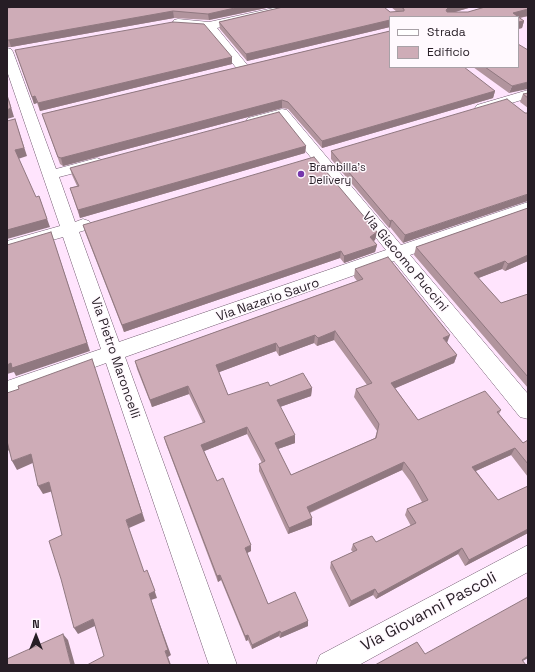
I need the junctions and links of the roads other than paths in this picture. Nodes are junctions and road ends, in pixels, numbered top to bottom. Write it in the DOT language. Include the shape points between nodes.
graph roads {
  1 [pos="11,7"];
  2 [pos="294,7"];
  3 [pos="7,8"];
  4 [pos="167,24"];
  5 [pos="209,26"];
  6 [pos="10,53"];
  7 [pos="259,64"];
  8 [pos="244,67"];
  9 [pos="228,71"];
  10 [pos="494,91"];
  11 [pos="528,94"];
  12 [pos="512,104"];
  13 [pos="469,112"];
  14 [pos="236,125"];
  15 [pos="112,159"];
  16 [pos="50,176"];
  17 [pos="528,208"];
  18 [pos="96,221"];
  19 [pos="70,228"];
  20 [pos="7,247"];
  21 [pos="399,254"];
  22 [pos="114,354"];
  23 [pos="7,390"];
  24 [pos="528,410"];
  25 [pos="528,558"];
  26 [pos="223,665"];
  27 [pos="330,665"];
  1 -- 3 [label="street"];
  2 -- 5 [label="street"];
  4 -- 5 [label="street" via="174,22"];
  5 -- 8 [label="street"];
  6 -- 16 [label="street, Via Pietro Maroncelli"];
  7 -- 8 [label="street"];
  8 -- 9 [label="street"];
  10 -- 12 [label="street"];
  11 -- 12 [label="street"];
  12 -- 13 [label="street"];
  14 -- 21 [label="street, Via Giacomo Puccini" via="282,113"];
  15 -- 16 [label="street"];
  16 -- 19 [label="street, Via Pietro Maroncelli"];
  17 -- 21 [label="street, Via Nazario Sauro"];
  18 -- 19 [label="street"];
  19 -- 20 [label="street"];
  19 -- 22 [label="street, Via Pietro Maroncelli"];
  21 -- 22 [label="street, Via Nazario Sauro"];
  21 -- 24 [label="street, Via Giacomo Puccini"];
  22 -- 23 [label="street, Via Nazario Sauro"];
  22 -- 26 [label="street, Via Pietro Maroncelli"];
  25 -- 27 [label="street, Via Giovanni Pascoli"];
}
